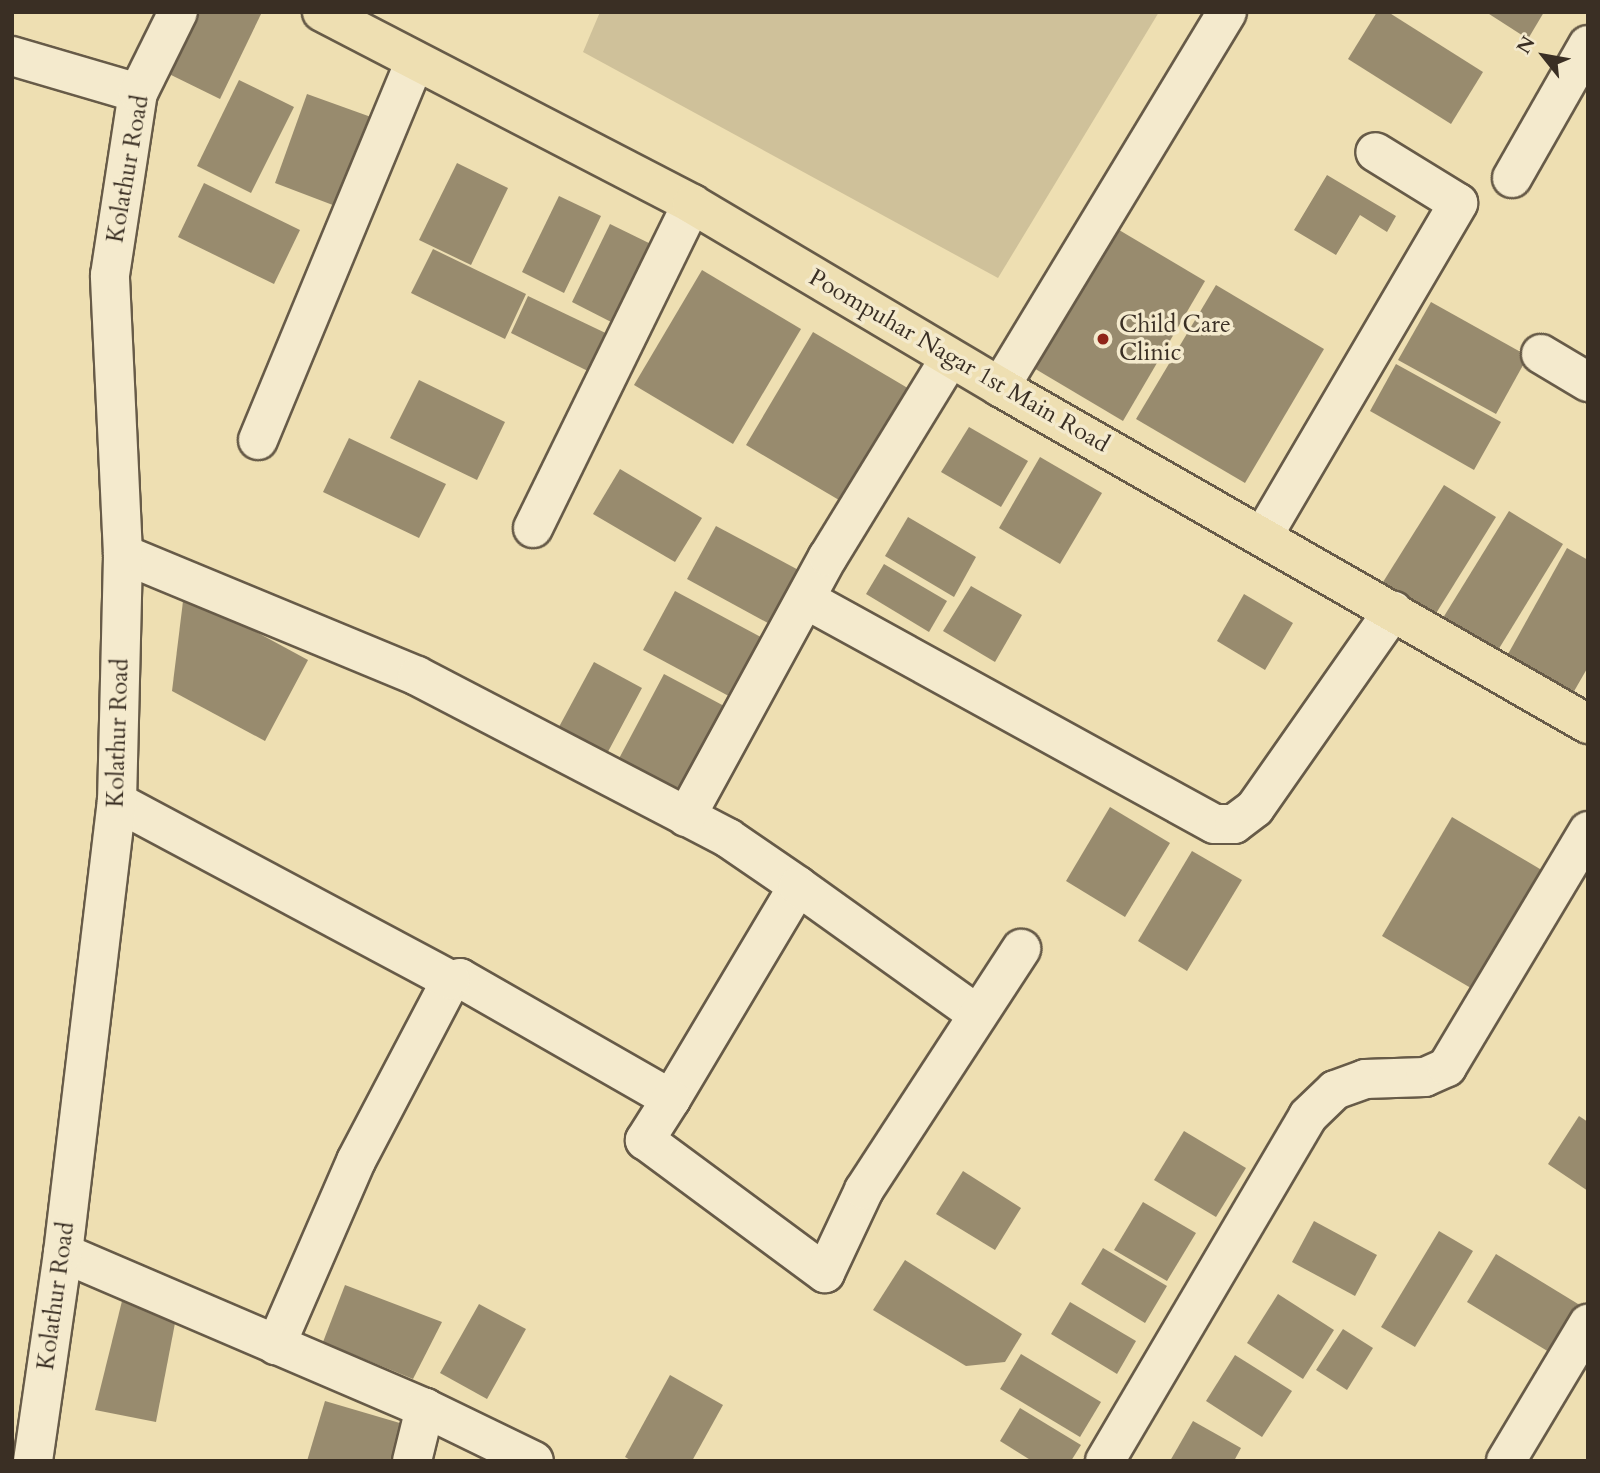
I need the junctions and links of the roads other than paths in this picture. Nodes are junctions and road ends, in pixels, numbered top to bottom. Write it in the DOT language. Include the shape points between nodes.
graph roads {
  1 [pos="178,12"];
  2 [pos="322,12"];
  3 [pos="1227,12"];
  4 [pos="1588,45"];
  5 [pos="12,56"];
  6 [pos="415,61"];
  7 [pos="138,93"];
  8 [pos="1375,152"];
  9 [pos="1512,178"];
  10 [pos="692,204"];
  11 [pos="1541,354"];
  12 [pos="950,358"];
  13 [pos="1588,382"];
  14 [pos="1000,387"];
  15 [pos="258,439"];
  16 [pos="533,528"];
  17 [pos="1264,536"];
  18 [pos="124,554"];
  19 [pos="807,600"];
  20 [pos="1393,611"];
  21 [pos="1584,714"];
  22 [pos="117,802"];
  23 [pos="686,817"];
  24 [pos="1588,831"];
  25 [pos="798,886"];
  26 [pos="1021,949"];
  27 [pos="452,980"];
  28 [pos="977,1014"];
  29 [pos="671,1099"];
  30 [pos="63,1253"];
  31 [pos="1588,1324"];
  32 [pos="276,1345"];
  33 [pos="425,1408"];
  34 [pos="27,1438"];
  35 [pos="412,1461"];
  36 [pos="534,1461"];
  37 [pos="1105,1461"];
  38 [pos="1506,1461"];
  1 -- 7 [label="street, Kolathur Road"];
  2 -- 6 [label="main road, Poompuhar Nagar 1st Main Road"];
  3 -- 14 [label="street"];
  4 -- 9 [label="street"];
  5 -- 7 [label="street"];
  6 -- 10 [label="main road, Poompuhar Nagar 1st Main Road"];
  6 -- 15 [label="street"];
  7 -- 18 [label="street, Kolathur Road" via="110,275"];
  8 -- 17 [label="street" via="1458,203"];
  10 -- 12 [label="main road, Poompuhar Nagar 1st Main Road"];
  10 -- 16 [label="street"];
  11 -- 13 [label="street"];
  12 -- 14 [label="main road, Poompuhar Nagar 1st Main Road"];
  12 -- 19 [label="street" via="828,557"];
  14 -- 17 [label="main road, Poompuhar Nagar 1st Main Road"];
  17 -- 20 [label="main road, Poompuhar Nagar 1st Main Road"];
  18 -- 22 [label="street, Kolathur Road"];
  18 -- 23 [label="street" via="418,676"];
  19 -- 20 [label="street" via="1215,824 1234,824 1255,808"];
  19 -- 23 [label="street"];
  20 -- 21 [label="main road, Poompuhar Nagar 1st Main Road"];
  22 -- 27 [label="street"];
  22 -- 30 [label="street, Kolathur Road"];
  23 -- 25 [label="street" via="728,838"];
  24 -- 37 [label="street" via="1447,1066 1425,1077 1365,1079 1335,1090 1308,1115"];
  25 -- 28 [label="street"];
  25 -- 29 [label="street"];
  26 -- 28 [label="street"];
  27 -- 29 [label="street" via="460,978"];
  27 -- 32 [label="street" via="356,1161"];
  28 -- 29 [label="street" via="864,1191 825,1273 645,1140"];
  30 -- 32 [label="street"];
  30 -- 34 [label="street, Kolathur Road"];
  31 -- 38 [label="street"];
  32 -- 33 [label="street"];
  33 -- 35 [label="street"];
  33 -- 36 [label="street"];
}
